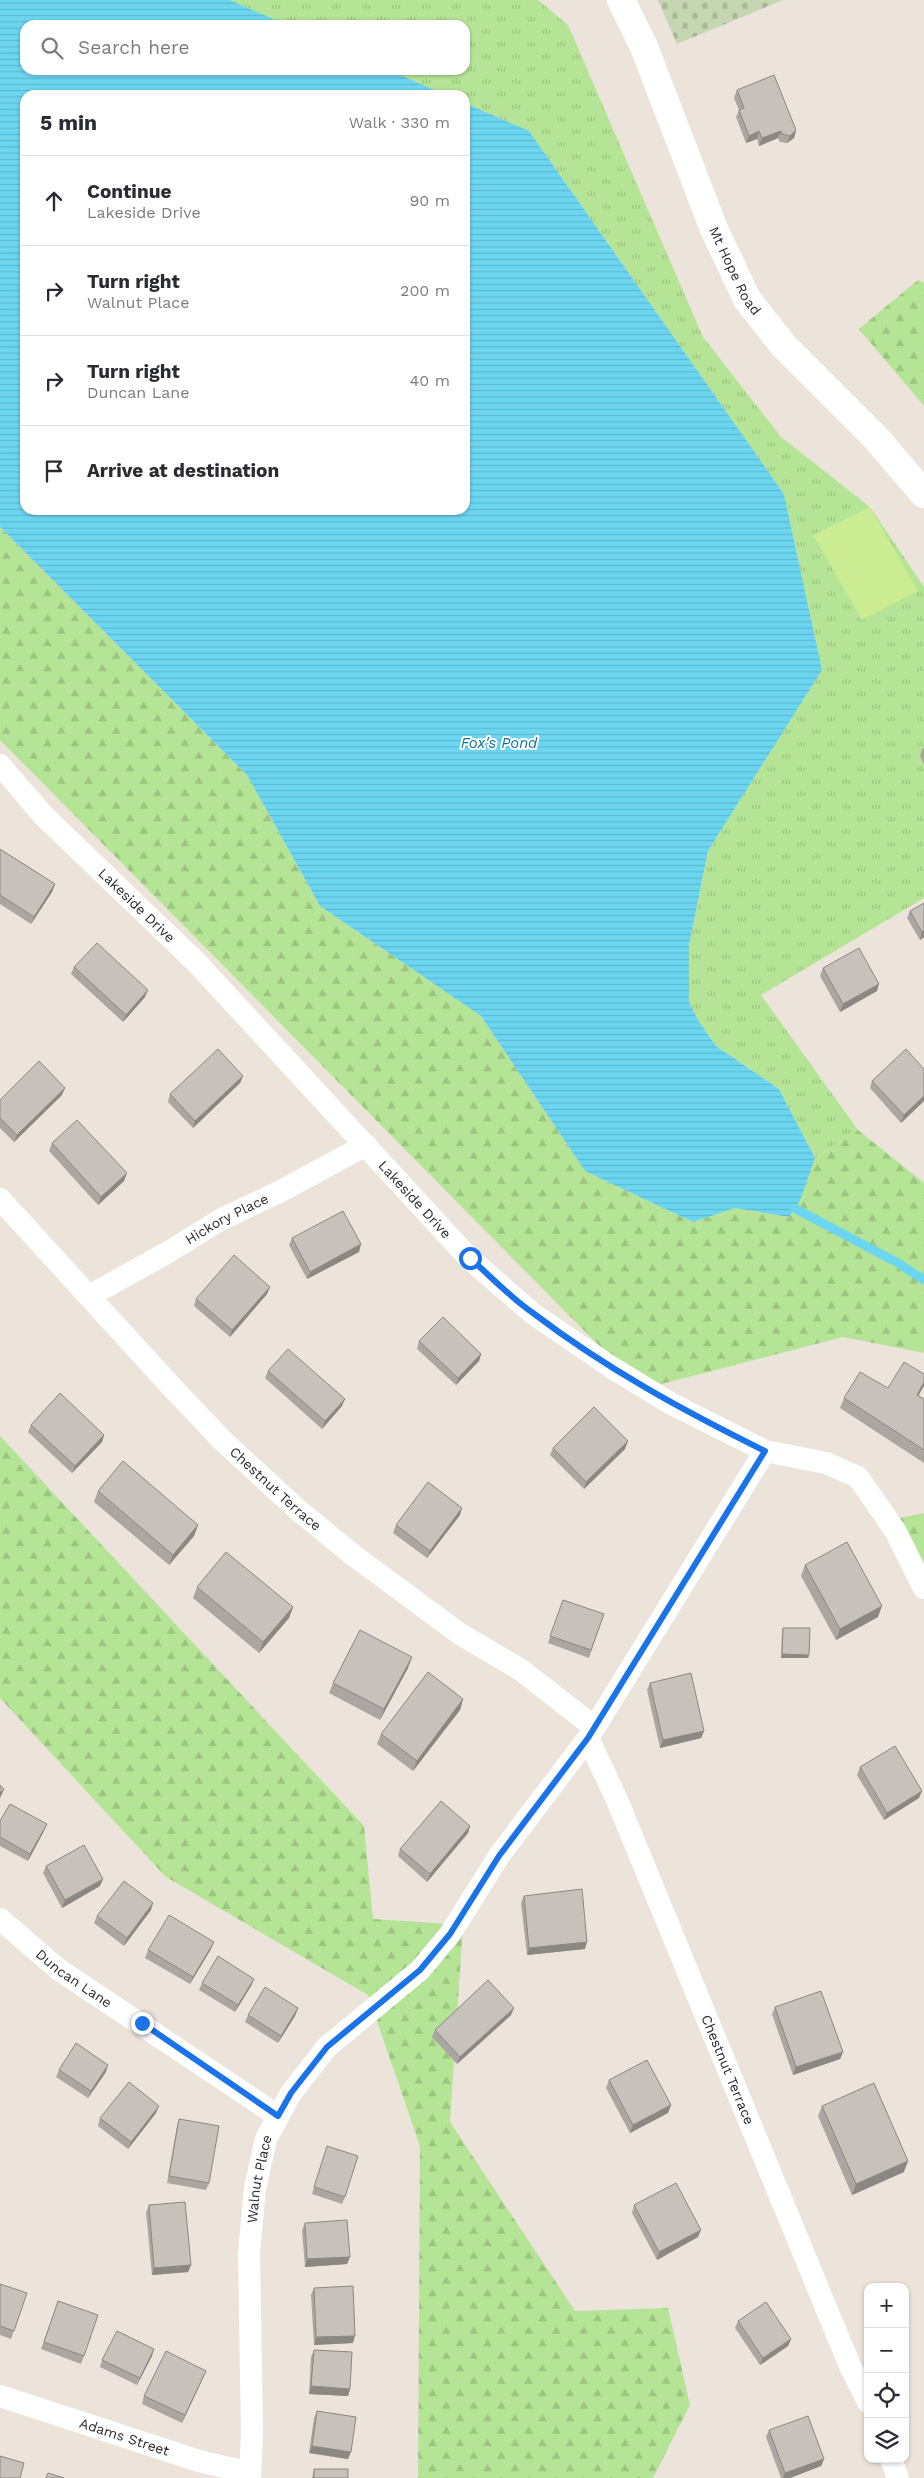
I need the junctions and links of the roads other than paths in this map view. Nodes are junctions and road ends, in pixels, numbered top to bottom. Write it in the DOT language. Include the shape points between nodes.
graph roads {
  1 [pos="621,0"];
  2 [pos="924,494"];
  3 [pos="0,765"];
  4 [pos="366,1145"];
  5 [pos="0,1199"];
  6 [pos="89,1296"];
  7 [pos="765,1451"];
  8 [pos="924,1588"];
  9 [pos="591,1732"];
  10 [pos="0,1919"];
  11 [pos="278,2116"];
  12 [pos="864,2394"];
  13 [pos="0,2396"];
  14 [pos="892,2463"];
  15 [pos="250,2476"];
  16 [pos="898,2478"];
  1 -- 2 [label="street, Mt Hope Road" via="644,47 714,229 747,299 783,345 875,437"];
  3 -- 4 [label="street, Lakeside Drive" via="44,816 197,963"];
  4 -- 6 [label="street, Hickory Place" via="220,1220"];
  4 -- 7 [label="street, Lakeside Drive" via="470,1258 532,1313 611,1368"];
  5 -- 6 [label="street, Chestnut Terrace"];
  6 -- 9 [label="street, Chestnut Terrace" via="217,1434 297,1509 460,1634 521,1670"];
  7 -- 8 [label="street, Lakeside Drive" via="826,1463 858,1476 896,1532"];
  7 -- 9 [label="street, Walnut Place"];
  9 -- 11 [label="street, Walnut Place" via="499,1856 450,1934 426,1963 327,2047 291,2093"];
  9 -- 12 [label="street, Chestnut Terrace"];
  10 -- 11 [label="street, Duncan Lane" via="58,1969"];
  11 -- 15 [label="street, Walnut Place" via="266,2139 255,2188 249,2253"];
  13 -- 15 [label="street, Adams Street"];
  14 -- 16 [label="street"];
}
